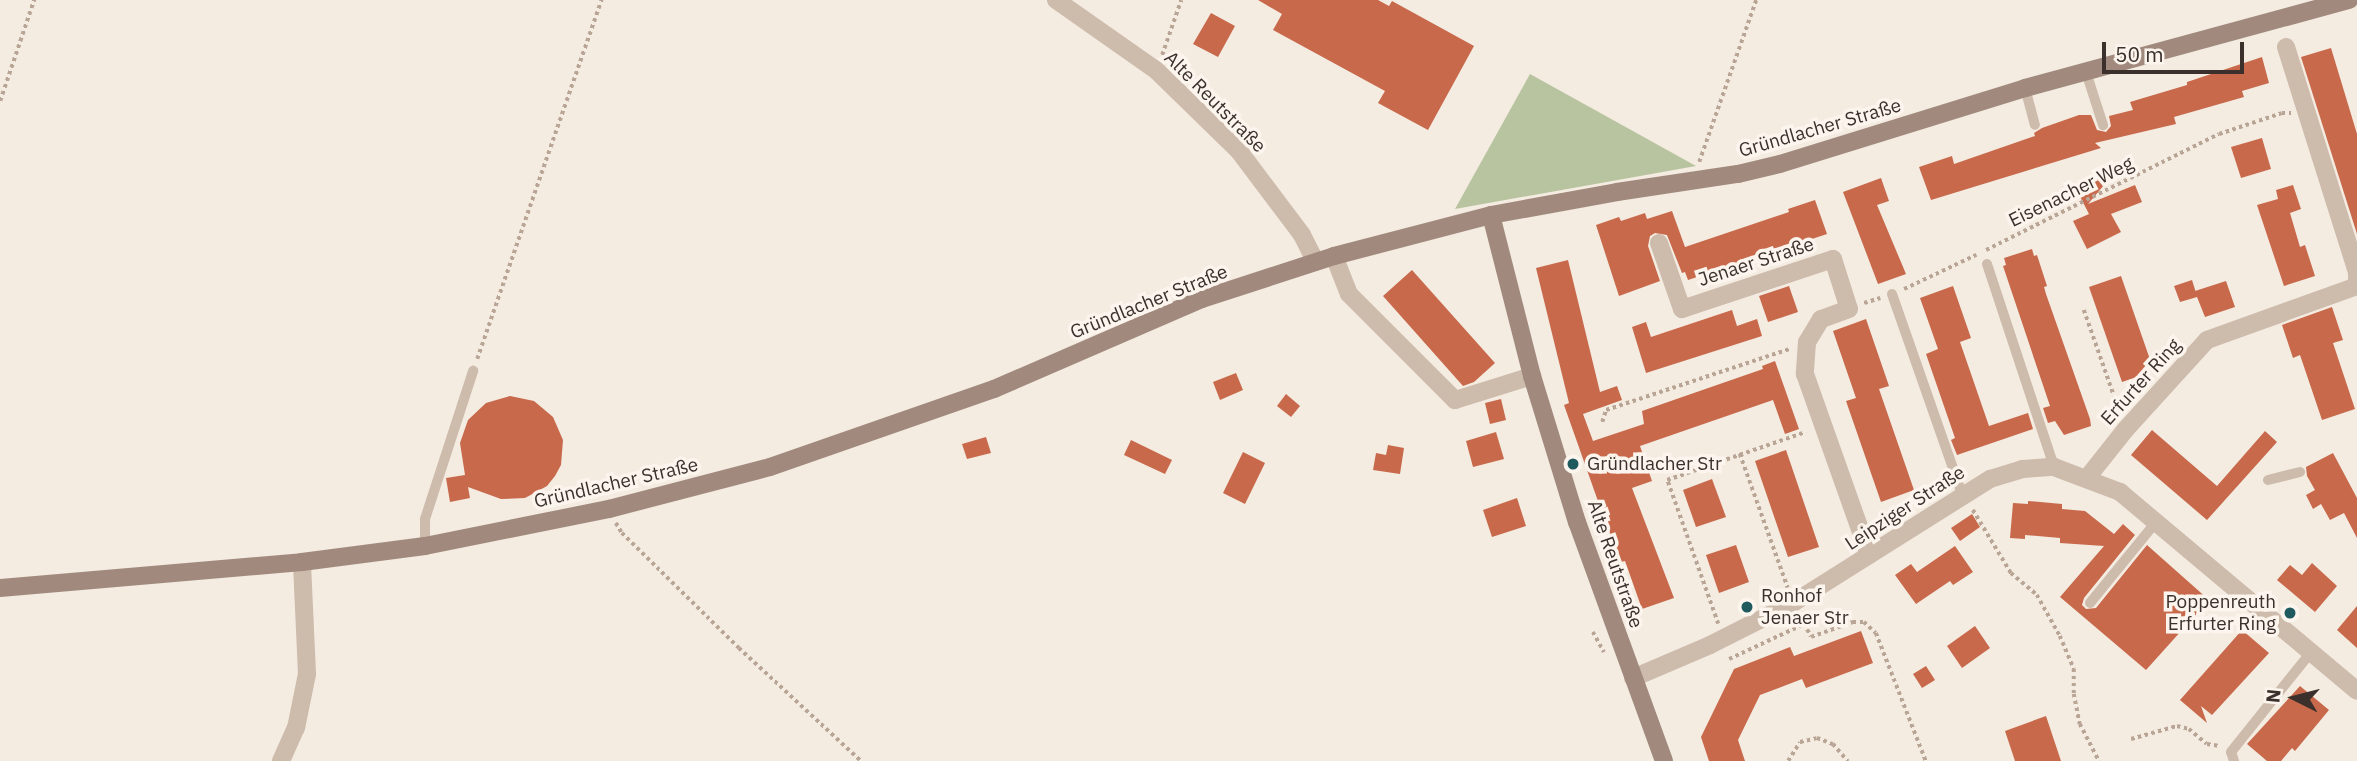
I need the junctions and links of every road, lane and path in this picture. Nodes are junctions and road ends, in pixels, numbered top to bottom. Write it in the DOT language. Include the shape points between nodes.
graph roads {
  1 [pos="34,0"];
  2 [pos="601,0"];
  3 [pos="1056,0"];
  4 [pos="1181,0"];
  5 [pos="1756,0"];
  6 [pos="2349,0"];
  7 [pos="2287,47"];
  8 [pos="1157,71"];
  9 [pos="2086,72"];
  10 [pos="2025,88"];
  11 [pos="0,101"];
  12 [pos="2308,114"];
  13 [pos="2035,125"];
  14 [pos="2104,125"];
  15 [pos="1692,181"];
  16 [pos="1491,215"];
  17 [pos="1659,243"];
  18 [pos="1334,256"];
  19 [pos="1316,262"];
  20 [pos="1987,264"];
  21 [pos="2357,284"];
  22 [pos="1892,294"];
  23 [pos="1849,309"];
  24 [pos="2084,310"];
  25 [pos="1807,342"];
  26 [pos="473,371"];
  27 [pos="1532,376"];
  28 [pos="1602,422"];
  29 [pos="1824,426"];
  30 [pos="2126,429"];
  31 [pos="1740,454"];
  32 [pos="2053,467"];
  33 [pos="2300,472"];
  34 [pos="2087,478"];
  35 [pos="2267,480"];
  36 [pos="1962,494"];
  37 [pos="609,509"];
  38 [pos="2156,522"];
  39 [pos="425,546"];
  40 [pos="1869,555"];
  41 [pos="302,562"];
  42 [pos="0,588"];
  43 [pos="1793,603"];
  44 [pos="2090,603"];
  45 [pos="1804,624"];
  46 [pos="1724,639"];
  47 [pos="2311,652"];
  48 [pos="1729,659"];
  49 [pos="1633,678"];
  50 [pos="2357,691"];
  51 [pos="2131,739"];
  52 [pos="853,756"];
  53 [pos="2233,756"];
  54 [pos="282,761"];
  55 [pos="848,761"];
  56 [pos="860,761"];
  57 [pos="1664,761"];
  58 [pos="1788,761"];
  59 [pos="1848,761"];
  60 [pos="1926,761"];
  61 [pos="2099,761"];
  1 -- 11 [label="path"];
  2 -- 26 [label="path"];
  3 -- 8 [label="street, Alte Reutstraße"];
  4 -- 8 [label="path"];
  5 -- 15 [label="path"];
  6 -- 9 [label="main road, Gründlacher Straße"];
  7 -- 12 [label="street, Erfurter Ring"];
  8 -- 19 [label="street, Alte Reutstraße" via="1239,150 1302,235"];
  9 -- 10 [label="main road, Gründlacher Straße"];
  9 -- 14 [label="lane"];
  10 -- 13 [label="lane"];
  10 -- 15 [label="main road, Gründlacher Straße" via="1780,164"];
  12 -- 21 [label="street, Erfurter Ring"];
  12 -- 22 [label="path, Eisenacher Weg" via="2282,113 2219,134"];
  15 -- 16 [label="main road, Gründlacher Straße"];
  16 -- 18 [label="main road, Gründlacher Straße"];
  16 -- 27 [label="main road, Alte Reutstraße"];
  17 -- 23 [label="street, Jenaer Straße" via="1682,309 1833,259"];
  18 -- 19 [label="main road, Gründlacher Straße"];
  18 -- 27 [label="street" via="1349,294 1455,400"];
  19 -- 37 [label="main road, Gründlacher Straße" via="1202,299 981,394 770,467"];
  20 -- 32 [label="lane"];
  21 -- 30 [label="street, Erfurter Ring" via="2207,340"];
  22 -- 23 [label="path, Eisenacher Weg"];
  22 -- 36 [label="lane"];
  23 -- 25 [label="street" via="1821,319"];
  24 -- 30 [label="path"];
  25 -- 28 [label="path" via="1606,410"];
  25 -- 29 [label="street" via="1805,374"];
  26 -- 39 [label="lane" via="425,519"];
  27 -- 49 [label="main road, Alte Reutstraße" via="1577,522"];
  29 -- 31 [label="path"];
  29 -- 40 [label="street"];
  30 -- 34 [label="street, Erfurter Ring"];
  31 -- 43 [label="path"];
  31 -- 46 [label="path" via="1667,480"];
  32 -- 34 [label="street, Leipziger Straße"];
  32 -- 36 [label="street, Leipziger Straße" via="2022,469"];
  33 -- 35 [label="lane"];
  34 -- 38 [label="street, Leipziger Straße" via="2120,492"];
  36 -- 40 [label="street, Leipziger Straße"];
  36 -- 61 [label="path" via="2011,573 2037,595 2060,636 2074,669 2080,724"];
  37 -- 39 [label="main road, Gründlacher Straße"];
  37 -- 52 [label="path" via="622,533"];
  38 -- 44 [label="lane"];
  38 -- 47 [label="street, Leipziger Straße"];
  39 -- 41 [label="main road, Gründlacher Straße"];
  40 -- 43 [label="street, Leipziger Straße"];
  41 -- 42 [label="main road, Gründlacher Straße"];
  41 -- 54 [label="street" via="307,674 296,728"];
  43 -- 45 [label="path"];
  43 -- 46 [label="street, Leipziger Straße"];
  45 -- 48 [label="path"];
  45 -- 60 [label="path" via="1811,637 1853,622 1864,622 1876,633"];
  46 -- 49 [label="street, Leipziger Straße"];
  47 -- 50 [label="street, Leipziger Straße"];
  47 -- 53 [label="lane"];
  49 -- 57 [label="main road, Alte Reutstraße"];
  51 -- 53 [label="path" via="2177,726"];
  52 -- 55 [label="path"];
  52 -- 56 [label="path"];
  58 -- 59 [label="path" via="1800,742 1817,738 1833,744"];
}
